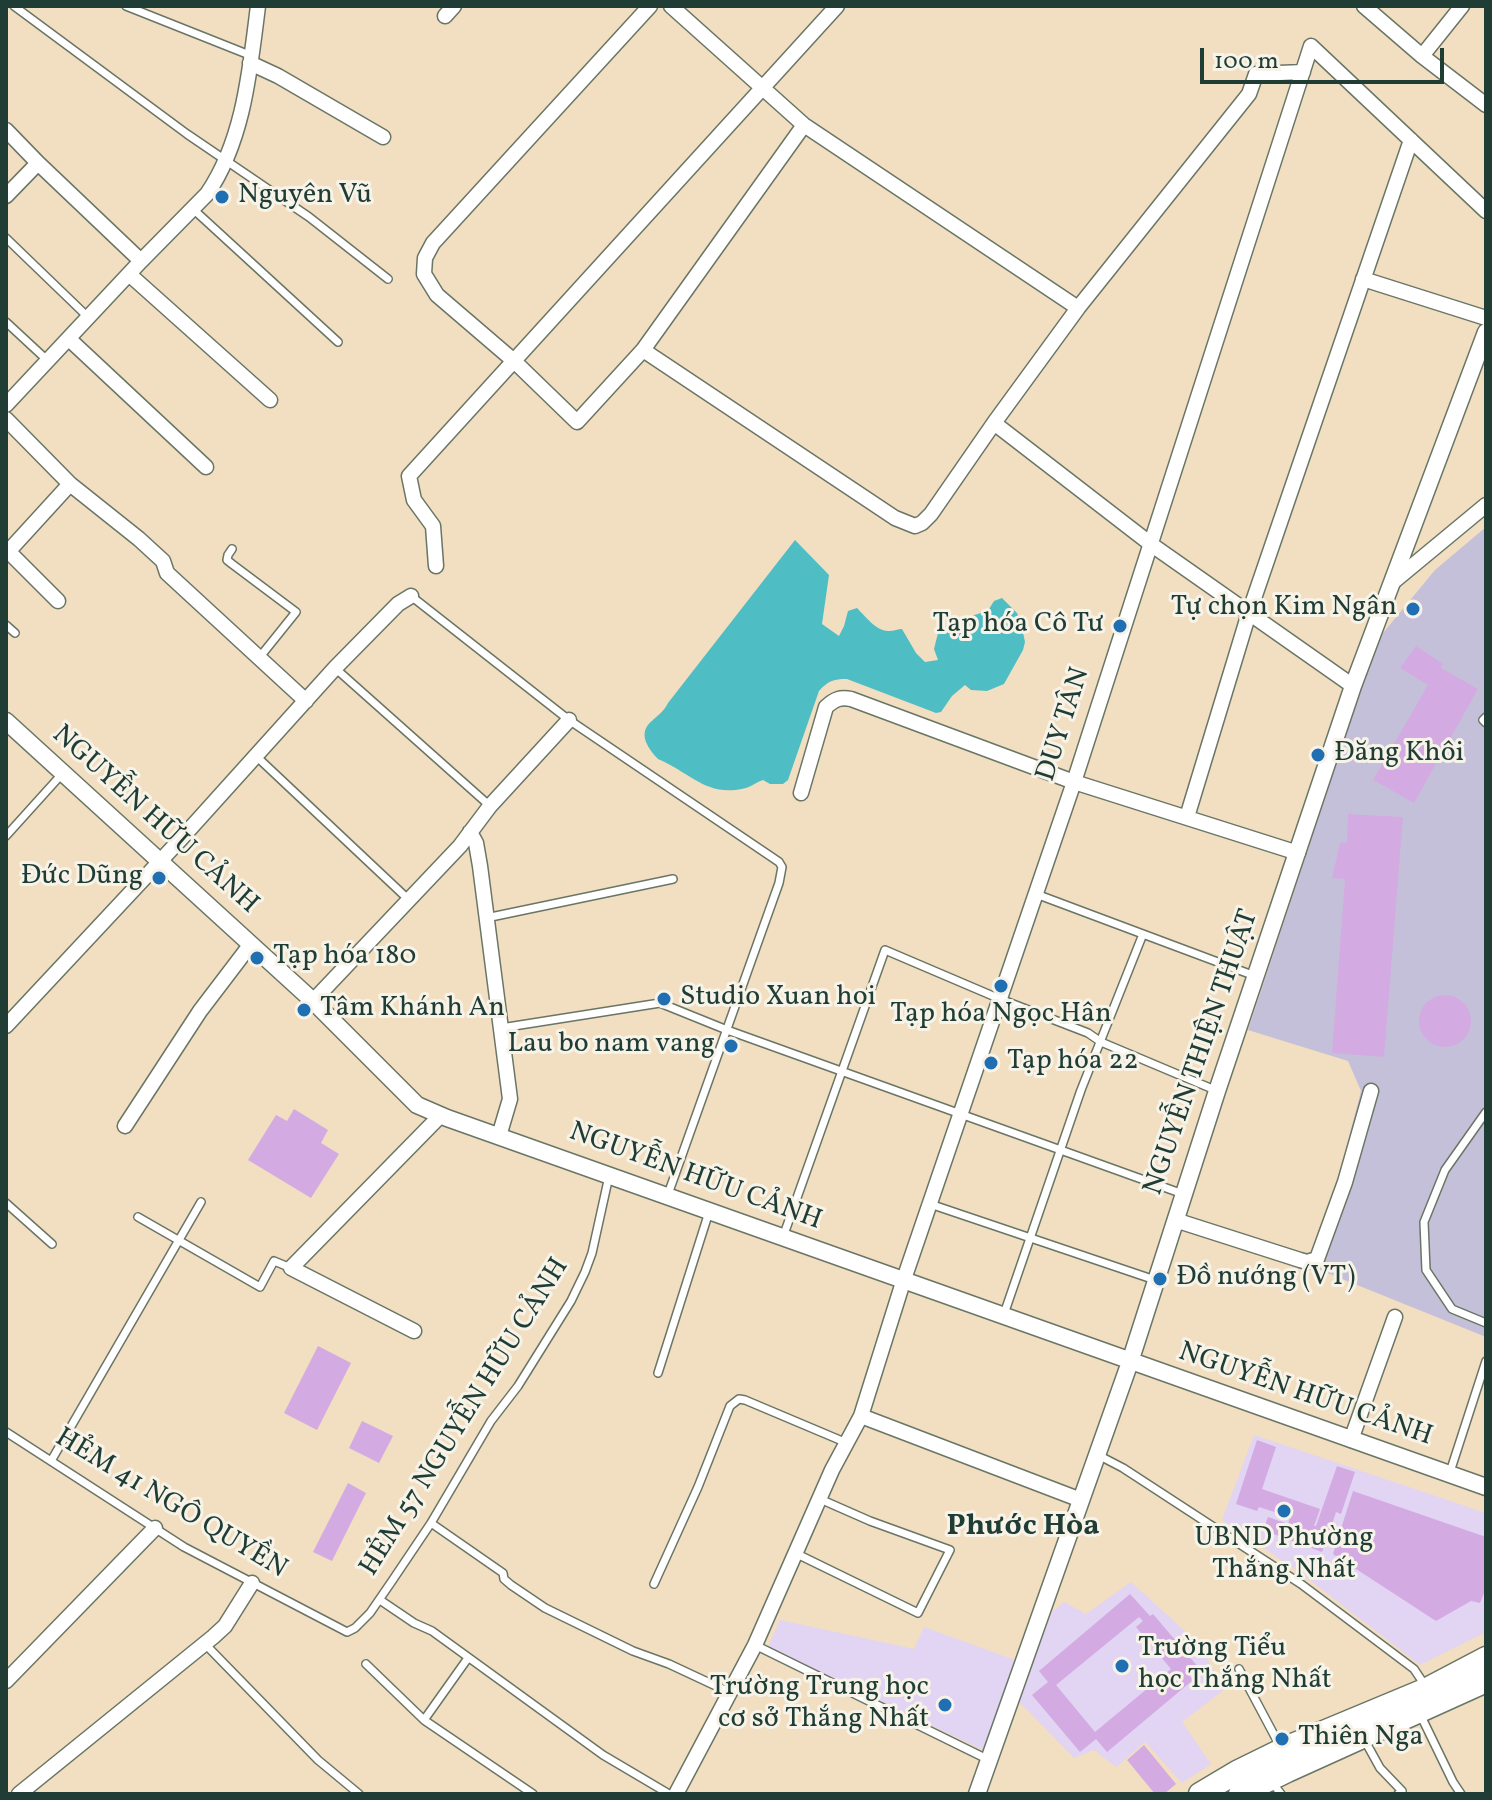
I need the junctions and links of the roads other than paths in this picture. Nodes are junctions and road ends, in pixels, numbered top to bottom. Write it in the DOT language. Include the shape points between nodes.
graph roads {
  1 [pos="14,6"];
  2 [pos="126,6"];
  3 [pos="258,6"];
  4 [pos="650,6"];
  5 [pos="671,6"];
  6 [pos="837,6"];
  7 [pos="1364,6"];
  8 [pos="1462,6"];
  9 [pos="1422,56"];
  10 [pos="251,59"];
  11 [pos="1303,72"];
  12 [pos="762,88"];
  13 [pos="1486,105"];
  14 [pos="804,125"];
  15 [pos="6,130"];
  16 [pos="383,137"];
  17 [pos="1411,140"];
  18 [pos="226,161"];
  19 [pos="38,163"];
  20 [pos="6,196"];
  21 [pos="193,209"];
  22 [pos="1486,211"];
  23 [pos="6,238"];
  24 [pos="141,261"];
  25 [pos="130,275"];
  26 [pos="388,279"];
  27 [pos="1363,279"];
  28 [pos="1078,308"];
  29 [pos="89,318"];
  30 [pos="1486,318"];
  31 [pos="6,322"];
  32 [pos="1486,332"];
  33 [pos="69,339"];
  34 [pos="338,342"];
  35 [pos="643,350"];
  36 [pos="47,360"];
  37 [pos="514,361"];
  38 [pos="270,400"];
  39 [pos="6,405"];
  40 [pos="6,419"];
  41 [pos="994,423"];
  42 [pos="206,467"];
  43 [pos="70,484"];
  44 [pos="1486,505"];
  45 [pos="1152,545"];
  46 [pos="232,549"];
  47 [pos="7,552"];
  48 [pos="436,566"];
  49 [pos="1393,582"];
  50 [pos="411,596"];
  51 [pos="58,601"];
  52 [pos="1249,613"];
  53 [pos="6,625"];
  54 [pos="15,633"];
  55 [pos="259,658"];
  56 [pos="335,668"];
  57 [pos="1353,686"];
  58 [pos="306,701"];
  59 [pos="569,720"];
  60 [pos="6,721"];
  61 [pos="256,756"];
  62 [pos="63,773"];
  63 [pos="1074,782"];
  64 [pos="801,793"];
  65 [pos="490,806"];
  66 [pos="1187,817"];
  67 [pos="470,832"];
  68 [pos="6,836"];
  69 [pos="1298,853"];
  70 [pos="159,860"];
  71 [pos="673,879"];
  72 [pos="1036,894"];
  73 [pos="409,900"];
  74 [pos="486,918"];
  75 [pos="1143,934"];
  76 [pos="251,944"];
  77 [pos="1255,976"];
  78 [pos="1000,999"];
  79 [pos="313,1001"];
  80 [pos="6,1026"];
  81 [pos="501,1028"];
  82 [pos="727,1030"];
  83 [pos="1101,1042"];
  84 [pos="842,1072"];
  85 [pos="1217,1091"];
  86 [pos="1371,1091"];
  87 [pos="1486,1112"];
  88 [pos="441,1115"];
  89 [pos="960,1115"];
  90 [pos="125,1126"];
  91 [pos="499,1136"];
  92 [pos="1061,1149"];
  93 [pos="609,1176"];
  94 [pos="1183,1194"];
  95 [pos="667,1197"];
  96 [pos="201,1202"];
  97 [pos="6,1203"];
  98 [pos="929,1204"];
  99 [pos="709,1212"];
  100 [pos="138,1217"];
  101 [pos="1175,1220"];
  102 [pos="783,1238"];
  103 [pos="1030,1238"];
  104 [pos="178,1241"];
  105 [pos="52,1244"];
  106 [pos="291,1268"];
  107 [pos="904,1279"];
  108 [pos="1155,1280"];
  109 [pos="1003,1317"];
  110 [pos="1395,1317"];
  111 [pos="1486,1323"];
  112 [pos="414,1331"];
  113 [pos="1486,1361"];
  114 [pos="1130,1362"];
  115 [pos="658,1373"];
  116 [pos="861,1416"];
  117 [pos="9,1433"];
  118 [pos="1351,1440"];
  119 [pos="6,1443"];
  120 [pos="847,1443"];
  121 [pos="1097,1455"];
  122 [pos="51,1461"];
  123 [pos="1449,1474"];
  124 [pos="1486,1487"];
  125 [pos="819,1499"];
  126 [pos="1081,1500"];
  127 [pos="431,1523"];
  128 [pos="155,1528"];
  129 [pos="795,1553"];
  130 [pos="252,1583"];
  131 [pos="654,1584"];
  132 [pos="380,1600"];
  133 [pos="355,1628"];
  134 [pos="205,1644"];
  135 [pos="755,1645"];
  136 [pos="468,1658"];
  137 [pos="1486,1658"];
  138 [pos="366,1664"];
  139 [pos="1239,1669"];
  140 [pos="6,1681"];
  141 [pos="1486,1681"];
  142 [pos="1427,1689"];
  143 [pos="731,1693"];
  144 [pos="1419,1712"];
  145 [pos="424,1720"];
  146 [pos="1363,1737"];
  147 [pos="1282,1750"];
  148 [pos="989,1760"];
  149 [pos="1275,1787"];
  150 [pos="1203,1793"];
  151 [pos="19,1794"];
  152 [pos="359,1794"];
  153 [pos="533,1794"];
  154 [pos="669,1794"];
  155 [pos="676,1794"];
  156 [pos="977,1794"];
  157 [pos="1240,1794"];
  158 [pos="1398,1794"];
  159 [pos="1461,1794"];
  1 -- 18 [label="lane"];
  2 -- 10 [label="lane"];
  3 -- 10 [label="street"];
  4 -- 37 [label="street" via="433,243 425,258 424,274 437,295"];
  5 -- 12 [label="street"];
  6 -- 12 [label="street"];
  7 -- 9 [label="street"];
  8 -- 9 [label="street"];
  9 -- 13 [label="street"];
  10 -- 16 [label="street"];
  10 -- 18 [label="street"];
  11 -- 17 [label="street, DUY TÂN" via="1311,46"];
  11 -- 28 [label="street" via="1256,74 1249,94"];
  11 -- 45 [label="street, DUY TÂN"];
  12 -- 14 [label="street"];
  12 -- 37 [label="street"];
  14 -- 28 [label="street"];
  14 -- 35 [label="street"];
  15 -- 19 [label="street"];
  17 -- 22 [label="street"];
  17 -- 27 [label="street"];
  18 -- 21 [label="street"];
  18 -- 26 [label="lane"];
  19 -- 20 [label="street"];
  19 -- 24 [label="street"];
  21 -- 24 [label="street"];
  21 -- 34 [label="lane"];
  23 -- 29 [label="lane"];
  24 -- 25 [label="street"];
  25 -- 29 [label="street"];
  25 -- 38 [label="street"];
  27 -- 30 [label="street"];
  27 -- 52 [label="street"];
  28 -- 41 [label="street"];
  29 -- 33 [label="street"];
  31 -- 36 [label="lane"];
  32 -- 49 [label="street, NGUYỄN THIỆN THUẬT"];
  33 -- 36 [label="street"];
  33 -- 42 [label="street"];
  35 -- 37 [label="street" via="577,422"];
  35 -- 41 [label="street" via="895,518 915,526 931,514"];
  36 -- 39 [label="street"];
  37 -- 48 [label="street" via="409,476 414,500 433,526"];
  40 -- 43 [label="street"];
  41 -- 45 [label="street"];
  43 -- 47 [label="street"];
  43 -- 55 [label="street" via="163,561 167,573"];
  44 -- 49 [label="street"];
  45 -- 52 [label="street"];
  45 -- 63 [label="street, DUY TÂN"];
  46 -- 55 [label="lane" via="227,560 296,612"];
  47 -- 51 [label="street"];
  49 -- 57 [label="street, NGUYỄN THIỆN THUẬT"];
  50 -- 56 [label="street"];
  50 -- 59 [label="lane"];
  52 -- 57 [label="street"];
  52 -- 66 [label="street"];
  53 -- 54 [label="lane"];
  55 -- 58 [label="street"];
  56 -- 58 [label="street"];
  56 -- 65 [label="lane"];
  57 -- 69 [label="street, NGUYỄN THIỆN THUẬT"];
  58 -- 61 [label="street"];
  59 -- 65 [label="street"];
  59 -- 82 [label="lane" via="782,867"];
  60 -- 62 [label="street, NGUYỄN HỮU CẢNH"];
  61 -- 70 [label="street"];
  61 -- 73 [label="lane"];
  62 -- 68 [label="lane"];
  62 -- 70 [label="street, NGUYỄN HỮU CẢNH"];
  63 -- 64 [label="street" via="842,698 826,707"];
  63 -- 66 [label="street"];
  63 -- 72 [label="street, DUY TÂN"];
  65 -- 67 [label="street"];
  66 -- 69 [label="street"];
  67 -- 73 [label="street"];
  67 -- 74 [label="street"];
  69 -- 77 [label="street, NGUYỄN THIỆN THUẬT"];
  70 -- 76 [label="street, NGUYỄN HỮU CẢNH"];
  70 -- 80 [label="street"];
  71 -- 74 [label="lane"];
  72 -- 75 [label="lane"];
  72 -- 78 [label="street, DUY TÂN"];
  73 -- 79 [label="street"];
  74 -- 81 [label="street"];
  75 -- 77 [label="lane"];
  75 -- 83 [label="lane"];
  76 -- 79 [label="street, NGUYỄN HỮU CẢNH"];
  76 -- 90 [label="street"];
  77 -- 85 [label="street, NGUYỄN THIỆN THUẬT"];
  78 -- 83 [label="lane"];
  78 -- 84 [label="lane" via="885,950"];
  78 -- 89 [label="street, DUY TÂN"];
  79 -- 88 [label="street, NGUYỄN HỮU CẢNH" via="417,1105"];
  81 -- 82 [label="lane" via="660,1003"];
  81 -- 91 [label="street" via="510,1099"];
  82 -- 84 [label="lane"];
  82 -- 95 [label="lane"];
  83 -- 85 [label="lane"];
  83 -- 92 [label="lane"];
  84 -- 89 [label="lane"];
  84 -- 102 [label="lane"];
  85 -- 94 [label="street, NGUYỄN THIỆN THUẬT"];
  86 -- 101 [label="street" via="1317,1259 1307,1262"];
  87 -- 111 [label="lane" via="1445,1170 1424,1222 1426,1270 1452,1309"];
  88 -- 91 [label="street, NGUYỄN HỮU CẢNH"];
  88 -- 106 [label="street"];
  89 -- 92 [label="lane"];
  89 -- 98 [label="street, DUY TÂN"];
  91 -- 93 [label="street, NGUYỄN HỮU CẢNH"];
  92 -- 94 [label="lane"];
  92 -- 103 [label="lane"];
  93 -- 95 [label="street, NGUYỄN HỮU CẢNH"];
  93 -- 127 [label="lane, HẺM 57 NGUYỄN HỮU CẢNH" via="592,1253 571,1301"];
  94 -- 101 [label="street, NGUYỄN THIỆN THUẬT"];
  95 -- 99 [label="street, NGUYỄN HỮU CẢNH"];
  96 -- 104 [label="lane"];
  97 -- 105 [label="lane"];
  98 -- 103 [label="lane"];
  98 -- 107 [label="street, DUY TÂN"];
  99 -- 102 [label="street, NGUYỄN HỮU CẢNH"];
  99 -- 115 [label="lane"];
  100 -- 104 [label="lane"];
  101 -- 108 [label="street, NGUYỄN THIỆN THUẬT"];
  102 -- 107 [label="street, NGUYỄN HỮU CẢNH"];
  103 -- 108 [label="lane"];
  103 -- 109 [label="lane"];
  104 -- 106 [label="lane" via="260,1287 274,1261"];
  104 -- 122 [label="lane"];
  106 -- 112 [label="street"];
  107 -- 109 [label="street, NGUYỄN HỮU CẢNH"];
  107 -- 116 [label="street, DUY TÂN"];
  108 -- 114 [label="street, NGUYỄN THIỆN THUẬT"];
  109 -- 114 [label="street, NGUYỄN HỮU CẢNH"];
  110 -- 118 [label="street"];
  113 -- 123 [label="lane"];
  114 -- 118 [label="street, NGUYỄN HỮU CẢNH"];
  114 -- 121 [label="street, NGUYỄN THIỆN THUẬT"];
  116 -- 120 [label="street, DUY TÂN"];
  116 -- 126 [label="street"];
  117 -- 119 [label="lane"];
  117 -- 122 [label="lane, HẺM 41 NGÔ QUYỀN"];
  118 -- 123 [label="street, NGUYỄN HỮU CẢNH"];
  120 -- 125 [label="street, DUY TÂN"];
  120 -- 131 [label="lane" via="739,1399 730,1406"];
  121 -- 126 [label="street, NGUYỄN THIỆN THUẬT"];
  121 -- 142 [label="lane" via="1301,1584 1414,1669"];
  122 -- 128 [label="lane, HẺM 41 NGÔ QUYỀN"];
  123 -- 124 [label="street, NGUYỄN HỮU CẢNH"];
  125 -- 129 [label="street, DUY TÂN"];
  125 -- 129 [label="lane" via="950,1550 918,1613"];
  126 -- 148 [label="street, NGUYỄN THIỆN THUẬT"];
  127 -- 132 [label="lane, HẺM 57 NGUYỄN HỮU CẢNH"];
  127 -- 143 [label="lane" via="545,1608"];
  128 -- 130 [label="lane, HẺM 41 NGÔ QUYỀN"];
  128 -- 140 [label="street"];
  129 -- 135 [label="street, DUY TÂN"];
  130 -- 133 [label="lane, HẺM 41 NGÔ QUYỀN" via="347,1632"];
  130 -- 134 [label="street" via="225,1626"];
  132 -- 133 [label="lane, HẺM 57 NGUYỄN HỮU CẢNH"];
  132 -- 136 [label="lane"];
  134 -- 151 [label="street"];
  134 -- 152 [label="lane" via="318,1760"];
  135 -- 143 [label="street, DUY TÂN"];
  135 -- 148 [label="lane"];
  136 -- 145 [label="lane"];
  136 -- 154 [label="lane" via="603,1755"];
  137 -- 142 [label="main road"];
  138 -- 145 [label="lane"];
  139 -- 147 [label="lane"];
  141 -- 144 [label="main road"];
  142 -- 147 [label="main road"];
  143 -- 155 [label="street, DUY TÂN"];
  144 -- 146 [label="main road"];
  144 -- 159 [label="lane"];
  145 -- 153 [label="lane"];
  146 -- 149 [label="main road"];
  146 -- 158 [label="lane" via="1380,1768 1402,1791"];
  147 -- 150 [label="main road"];
  148 -- 156 [label="street, NGUYỄN THIỆN THUẬT"];
  149 -- 157 [label="main road"];
}
